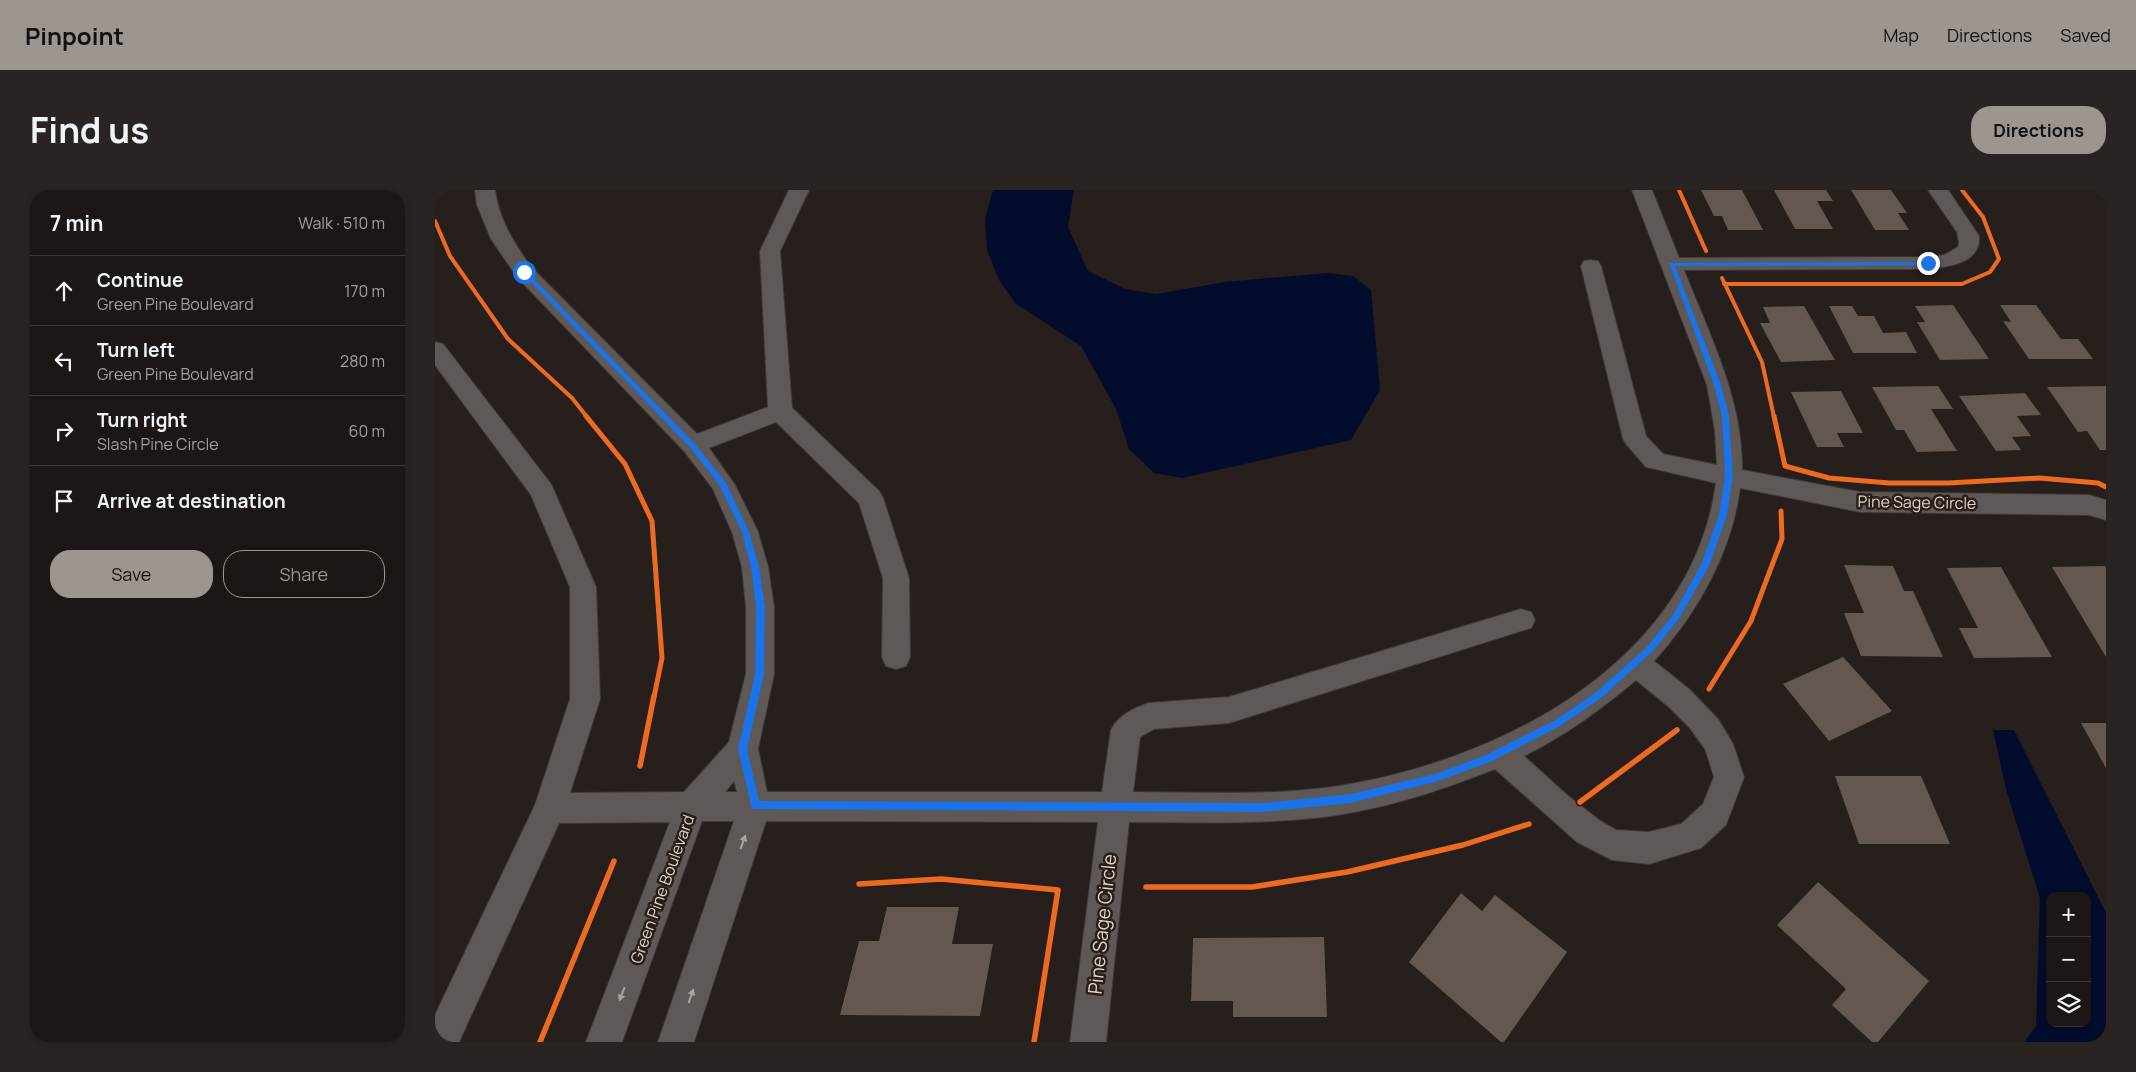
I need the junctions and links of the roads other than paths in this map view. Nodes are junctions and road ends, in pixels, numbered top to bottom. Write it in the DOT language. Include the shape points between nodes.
graph roads {
  1 [pos="485,190"];
  2 [pos="799,190"];
  3 [pos="1642,190"];
  4 [pos="1938,190"];
  5 [pos="1671,264"];
  6 [pos="1591,266"];
  7 [pos="435,348"];
  8 [pos="780,411"];
  9 [pos="693,445"];
  10 [pos="1729,476"];
  11 [pos="2106,510"];
  12 [pos="1521,620"];
  13 [pos="896,658"];
  14 [pos="1635,662"];
  15 [pos="743,749"];
  16 [pos="1499,753"];
  17 [pos="692,806"];
  18 [pos="755,806"];
  19 [pos="1115,807"];
  20 [pos="550,808"];
  21 [pos="441,1042"];
  22 [pos="604,1042"];
  23 [pos="675,1042"];
  24 [pos="1088,1042"];
  1 -- 9 [label="street, Green Pine Boulevard" via="487,205 501,239 524,272"];
  2 -- 8 [label="street" via="769,251"];
  3 -- 5 [label="street"];
  4 -- 5 [label="street" via="1969,236 1968,247 1960,256 1947,262"];
  5 -- 10 [label="street" via="1718,385 1726,416"];
  6 -- 10 [label="street, Pine Sage Circle" via="1635,439 1655,461"];
  7 -- 20 [label="street" via="542,491 583,587 585,699"];
  8 -- 9 [label="street"];
  8 -- 13 [label="street" via="870,498 896,578"];
  9 -- 15 [label="street, Green Pine Boulevard" via="723,485 745,532 755,567 761,607 760,674"];
  10 -- 11 [label="street, Pine Sage Circle" via="1860,502 2089,505"];
  10 -- 14 [label="street" via="1723,515 1705,566 1675,617"];
  12 -- 19 [label="street, Pine Sage Circle" via="1229,710 1149,716 1126,730"];
  14 -- 16 [label="street" via="1598,696 1557,724"];
  14 -- 16 [label="street" via="1694,713 1716,741 1729,777 1715,814 1690,837 1649,848 1612,844 1562,810"];
  15 -- 17 [label="street, Green Pine Boulevard"];
  15 -- 18 [label="street, Green Pine Boulevard"];
  16 -- 19 [label="street" via="1435,778 1351,798 1263,808"];
  17 -- 18 [label="street"];
  17 -- 20 [label="street"];
  17 -- 22 [label="street, Green Pine Boulevard, one-way"];
  18 -- 19 [label="street"];
  23 -- 18 [label="street, one-way"];
  19 -- 24 [label="street, Pine Sage Circle"];
  20 -- 21 [label="street"];
}
